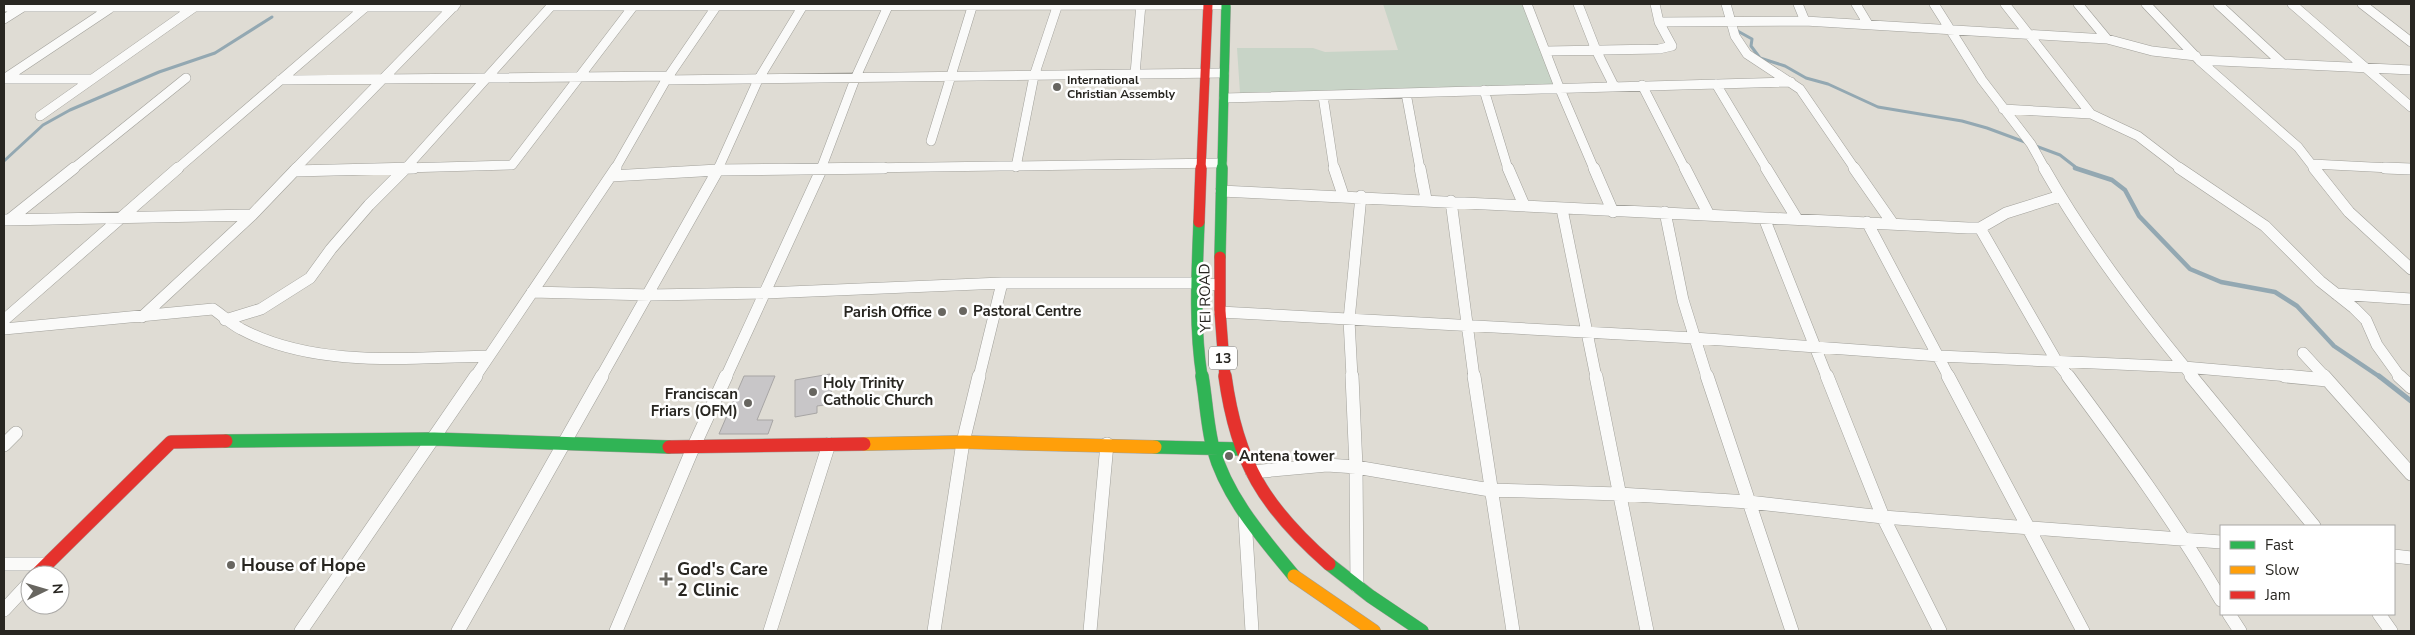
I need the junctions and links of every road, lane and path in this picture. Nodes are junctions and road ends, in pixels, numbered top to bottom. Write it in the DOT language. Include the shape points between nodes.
graph roads {
  1 [pos="1527,4"];
  2 [pos="1578,4"];
  3 [pos="1655,4"];
  4 [pos="1726,4"];
  5 [pos="1798,4"];
  6 [pos="1856,4"];
  7 [pos="1934,4"];
  8 [pos="2005,4"];
  9 [pos="2078,4"];
  10 [pos="2146,4"];
  11 [pos="2218,4"];
  12 [pos="2292,4"];
  13 [pos="2362,4"];
  14 [pos="26,5"];
  15 [pos="197,5"];
  16 [pos="455,5"];
  17 [pos="552,5"];
  18 [pos="634,5"];
  19 [pos="717,5"];
  20 [pos="803,5"];
  21 [pos="889,5"];
  22 [pos="973,5"];
  23 [pos="1058,5"];
  24 [pos="1141,5"];
  25 [pos="1208,5"];
  26 [pos="1226,5"];
  27 [pos="114,6"];
  28 [pos="282,6"];
  29 [pos="367,6"];
  30 [pos="4,7"];
  31 [pos="4,19"];
  32 [pos="1805,21"];
  33 [pos="1659,22"];
  34 [pos="1733,23"];
  35 [pos="1868,24"];
  36 [pos="1951,28"];
  37 [pos="2028,34"];
  38 [pos="2107,39"];
  39 [pos="2411,42"];
  40 [pos="1596,50"];
  41 [pos="1546,51"];
  42 [pos="2197,58"];
  43 [pos="2282,63"];
  44 [pos="2365,68"];
  45 [pos="2411,70"];
  46 [pos="1224,73"];
  47 [pos="1135,74"];
  48 [pos="1206,74"];
  49 [pos="1034,76"];
  50 [pos="579,77"];
  51 [pos="949,77"];
  52 [pos="186,78"];
  53 [pos="668,78"];
  54 [pos="4,79"];
  55 [pos="92,79"];
  56 [pos="485,79"];
  57 [pos="855,79"];
  58 [pos="280,80"];
  59 [pos="382,80"];
  60 [pos="758,80"];
  61 [pos="1791,82"];
  62 [pos="1716,84"];
  63 [pos="1642,85"];
  64 [pos="1614,86"];
  65 [pos="1559,87"];
  66 [pos="1484,90"];
  67 [pos="1406,92"];
  68 [pos="1323,96"];
  69 [pos="1224,98"];
  70 [pos="2411,107"];
  71 [pos="2003,109"];
  72 [pos="2091,114"];
  73 [pos="40,116"];
  74 [pos="931,141"];
  75 [pos="1204,163"];
  76 [pos="1222,163"];
  77 [pos="2312,164"];
  78 [pos="1016,167"];
  79 [pos="406,168"];
  80 [pos="2398,168"];
  81 [pos="2411,168"];
  82 [pos="718,170"];
  83 [pos="821,170"];
  84 [pos="294,171"];
  85 [pos="611,176"];
  86 [pos="2411,178"];
  87 [pos="1221,191"];
  88 [pos="1343,195"];
  89 [pos="1361,196"];
  90 [pos="2060,196"];
  91 [pos="1426,199"];
  92 [pos="1451,201"];
  93 [pos="1524,205"];
  94 [pos="1562,209"];
  95 [pos="1613,212"];
  96 [pos="1665,212"];
  97 [pos="252,215"];
  98 [pos="1709,215"];
  99 [pos="121,218"];
  100 [pos="1764,218"];
  101 [pos="1797,218"];
  102 [pos="6,221"];
  103 [pos="1868,222"];
  104 [pos="1893,224"];
  105 [pos="1980,228"];
  106 [pos="2411,269"];
  107 [pos="1002,283"];
  108 [pos="1197,283"];
  109 [pos="1218,285"];
  110 [pos="532,292"];
  111 [pos="765,293"];
  112 [pos="2336,294"];
  113 [pos="650,295"];
  114 [pos="2411,299"];
  115 [pos="1220,312"];
  116 [pos="142,317"];
  117 [pos="4,320"];
  118 [pos="225,320"];
  119 [pos="1348,320"];
  120 [pos="1466,326"];
  121 [pos="4,329"];
  122 [pos="1587,332"];
  123 [pos="1694,338"];
  124 [pos="1817,346"];
  125 [pos="2303,354"];
  126 [pos="488,356"];
  127 [pos="1939,356"];
  128 [pos="2057,362"];
  129 [pos="2184,367"];
  130 [pos="2327,380"];
  131 [pos="2411,387"];
  132 [pos="16,433"];
  133 [pos="434,439"];
  134 [pos="564,442"];
  135 [pos="963,442"];
  136 [pos="829,444"];
  137 [pos="1107,444"];
  138 [pos="4,445"];
  139 [pos="693,448"];
  140 [pos="1212,448"];
  141 [pos="1240,449"];
  142 [pos="1356,466"];
  143 [pos="1252,472"];
  144 [pos="2411,474"];
  145 [pos="1490,490"];
  146 [pos="1619,494"];
  147 [pos="1749,502"];
  148 [pos="1245,515"];
  149 [pos="1883,517"];
  150 [pos="2313,525"];
  151 [pos="2026,527"];
  152 [pos="2186,540"];
  153 [pos="2220,542"];
  154 [pos="2395,556"];
  155 [pos="2411,558"];
  156 [pos="4,564"];
  157 [pos="46,564"];
  158 [pos="1357,586"];
  159 [pos="20,593"];
  160 [pos="2220,598"];
  161 [pos="4,610"];
  162 [pos="2230,615"];
  163 [pos="2380,615"];
  164 [pos="301,631"];
  165 [pos="458,631"];
  166 [pos="616,631"];
  167 [pos="770,631"];
  168 [pos="934,631"];
  169 [pos="1090,631"];
  170 [pos="1252,631"];
  171 [pos="1374,631"];
  172 [pos="1422,631"];
  173 [pos="1513,631"];
  174 [pos="1647,631"];
  175 [pos="1792,631"];
  176 [pos="1940,631"];
  177 [pos="2083,631"];
  178 [pos="2240,631"];
  179 [pos="2391,631"];
  1 -- 41 [label="street"];
  2 -- 40 [label="street"];
  3 -- 33 [label="street"];
  4 -- 34 [label="street"];
  5 -- 32 [label="street"];
  6 -- 35 [label="street"];
  7 -- 36 [label="street"];
  8 -- 37 [label="street"];
  9 -- 38 [label="street"];
  10 -- 42 [label="street"];
  11 -- 43 [label="street"];
  12 -- 44 [label="street"];
  13 -- 39 [label="street"];
  14 -- 27 [label="street"];
  14 -- 30 [label="street"];
  14 -- 31 [label="street"];
  15 -- 27 [label="street"];
  15 -- 28 [label="street"];
  15 -- 55 [label="street"];
  16 -- 29 [label="street"];
  16 -- 59 [label="street"];
  17 -- 18 [label="street"];
  17 -- 56 [label="street"];
  18 -- 19 [label="street"];
  18 -- 50 [label="street"];
  19 -- 20 [label="street"];
  19 -- 53 [label="street"];
  20 -- 21 [label="street"];
  20 -- 60 [label="street"];
  21 -- 22 [label="street"];
  21 -- 57 [label="street"];
  22 -- 23 [label="street"];
  22 -- 51 [label="street"];
  23 -- 24 [label="street"];
  23 -- 49 [label="street"];
  24 -- 25 [label="street"];
  24 -- 47 [label="street"];
  25 -- 26 [label="street"];
  25 -- 48 [label="main road, YEI ROAD"];
  26 -- 46 [label="main road, YEI ROAD / 13"];
  27 -- 54 [label="street"];
  28 -- 29 [label="street"];
  29 -- 58 [label="street"];
  32 -- 34 [label="street"];
  32 -- 35 [label="street"];
  33 -- 34 [label="street"];
  33 -- 40 [label="street" via="1672,46 1669,48"];
  34 -- 61 [label="street" via="1735,36 1747,54"];
  35 -- 36 [label="street"];
  36 -- 37 [label="street"];
  36 -- 71 [label="street"];
  37 -- 38 [label="street"];
  37 -- 72 [label="street"];
  38 -- 42 [label="street"];
  40 -- 41 [label="street"];
  40 -- 64 [label="street"];
  41 -- 65 [label="street"];
  42 -- 43 [label="street"];
  42 -- 77 [label="street" via="2273,123"];
  43 -- 44 [label="street"];
  44 -- 45 [label="street"];
  44 -- 70 [label="street"];
  46 -- 48 [label="street"];
  46 -- 69 [label="main road, YEI ROAD / 13"];
  47 -- 48 [label="street"];
  47 -- 49 [label="street"];
  48 -- 75 [label="main road, YEI ROAD"];
  49 -- 51 [label="street"];
  49 -- 78 [label="street"];
  50 -- 53 [label="street"];
  50 -- 56 [label="street"];
  50 -- 79 [label="street" via="512,165"];
  51 -- 57 [label="street"];
  51 -- 74 [label="street"];
  52 -- 102 [label="street"];
  53 -- 60 [label="street"];
  53 -- 85 [label="street"];
  54 -- 55 [label="street"];
  55 -- 73 [label="street"];
  56 -- 59 [label="street"];
  56 -- 79 [label="street"];
  57 -- 60 [label="street"];
  57 -- 83 [label="street"];
  58 -- 59 [label="street"];
  58 -- 99 [label="street"];
  59 -- 84 [label="street"];
  60 -- 82 [label="street"];
  61 -- 62 [label="street"];
  61 -- 104 [label="street" via="1810,102"];
  62 -- 63 [label="street"];
  62 -- 101 [label="street"];
  63 -- 64 [label="street"];
  63 -- 98 [label="street"];
  64 -- 65 [label="street"];
  65 -- 66 [label="street"];
  65 -- 95 [label="street"];
  66 -- 67 [label="street"];
  66 -- 93 [label="street" via="1504,159"];
  67 -- 68 [label="street"];
  67 -- 91 [label="street"];
  68 -- 69 [label="street"];
  68 -- 88 [label="street" via="1335,171"];
  69 -- 76 [label="main road, YEI ROAD / 13"];
  71 -- 72 [label="street"];
  71 -- 90 [label="street" via="2031,144"];
  72 -- 112 [label="street" via="2138,136 2198,182 2244,211"];
  75 -- 76 [label="street"];
  75 -- 78 [label="street"];
  75 -- 108 [label="main road, YEI ROAD"];
  76 -- 87 [label="main road, YEI ROAD / 13"];
  77 -- 80 [label="street"];
  77 -- 106 [label="street" via="2349,212"];
  78 -- 83 [label="street"];
  79 -- 84 [label="street"];
  79 -- 118 [label="street" via="343,234 310,278 261,309"];
  80 -- 81 [label="street"];
  80 -- 86 [label="street"];
  82 -- 83 [label="street"];
  82 -- 85 [label="street"];
  82 -- 113 [label="street"];
  83 -- 111 [label="street"];
  84 -- 97 [label="street"];
  85 -- 110 [label="street"];
  87 -- 88 [label="street"];
  87 -- 109 [label="main road, YEI ROAD / 13"];
  88 -- 89 [label="street"];
  89 -- 91 [label="street"];
  89 -- 119 [label="street"];
  90 -- 105 [label="street" via="2006,213"];
  90 -- 129 [label="street" via="2103,260"];
  91 -- 92 [label="street"];
  92 -- 93 [label="street"];
  92 -- 120 [label="street"];
  93 -- 94 [label="street"];
  94 -- 95 [label="street"];
  94 -- 122 [label="street"];
  95 -- 96 [label="street"];
  96 -- 98 [label="street"];
  96 -- 123 [label="street" via="1682,300"];
  97 -- 99 [label="street"];
  97 -- 116 [label="street"];
  98 -- 100 [label="street"];
  99 -- 102 [label="street"];
  99 -- 117 [label="street"];
  100 -- 101 [label="street"];
  100 -- 124 [label="street"];
  101 -- 103 [label="street"];
  103 -- 104 [label="street"];
  103 -- 127 [label="street"];
  104 -- 105 [label="street"];
  105 -- 128 [label="street"];
  107 -- 108 [label="street"];
  107 -- 111 [label="street"];
  107 -- 135 [label="street"];
  108 -- 109 [label="street"];
  108 -- 140 [label="main road, YEI ROAD" via="1199,356"];
  109 -- 115 [label="main road, YEI ROAD / 13"];
  110 -- 113 [label="street"];
  110 -- 126 [label="street"];
  111 -- 113 [label="street"];
  111 -- 139 [label="street"];
  112 -- 114 [label="street"];
  112 -- 131 [label="street" via="2366,320 2377,345 2400,378"];
  113 -- 134 [label="street"];
  115 -- 119 [label="street"];
  115 -- 141 [label="main road, YEI ROAD / 13" via="1225,377"];
  116 -- 118 [label="street" via="214,309"];
  116 -- 121 [label="street"];
  118 -- 126 [label="street" via="279,345 298,350 371,358"];
  119 -- 120 [label="street"];
  119 -- 142 [label="street"];
  120 -- 122 [label="street"];
  120 -- 145 [label="street"];
  122 -- 123 [label="street"];
  122 -- 146 [label="street"];
  123 -- 124 [label="street"];
  123 -- 147 [label="street"];
  124 -- 127 [label="street"];
  124 -- 149 [label="street"];
  125 -- 130 [label="street"];
  126 -- 133 [label="street"];
  127 -- 128 [label="street"];
  127 -- 151 [label="street"];
  128 -- 129 [label="street"];
  128 -- 152 [label="street"];
  129 -- 130 [label="street"];
  129 -- 150 [label="street"];
  130 -- 144 [label="street"];
  132 -- 138 [label="street"];
  133 -- 134 [label="main road"];
  133 -- 157 [label="main road" via="171,442"];
  133 -- 164 [label="street"];
  134 -- 139 [label="main road"];
  134 -- 165 [label="street"];
  135 -- 136 [label="main road"];
  135 -- 137 [label="main road"];
  135 -- 168 [label="street"];
  136 -- 139 [label="main road"];
  136 -- 167 [label="street"];
  137 -- 140 [label="main road"];
  137 -- 169 [label="street"];
  139 -- 166 [label="street"];
  140 -- 141 [label="main road"];
  140 -- 148 [label="main road, YEI ROAD"];
  141 -- 143 [label="main road, YEI ROAD / 13"];
  142 -- 143 [label="street" via="1327,465"];
  142 -- 145 [label="street"];
  142 -- 158 [label="street"];
  143 -- 158 [label="main road, YEI ROAD / 13" via="1278,512 1303,542"];
  145 -- 146 [label="street"];
  145 -- 173 [label="street"];
  146 -- 147 [label="street"];
  146 -- 174 [label="street"];
  147 -- 149 [label="street"];
  147 -- 175 [label="street"];
  148 -- 170 [label="street"];
  148 -- 171 [label="main road, YEI ROAD" via="1289,572 1319,596"];
  149 -- 151 [label="street"];
  149 -- 176 [label="street"];
  151 -- 152 [label="street"];
  151 -- 177 [label="street"];
  152 -- 153 [label="street"];
  152 -- 160 [label="street"];
  154 -- 155 [label="street"];
  156 -- 157 [label="street"];
  158 -- 172 [label="main road, YEI ROAD / 13"];
  159 -- 161 [label="street"];
  162 -- 178 [label="street"];
  163 -- 179 [label="street"];
}
